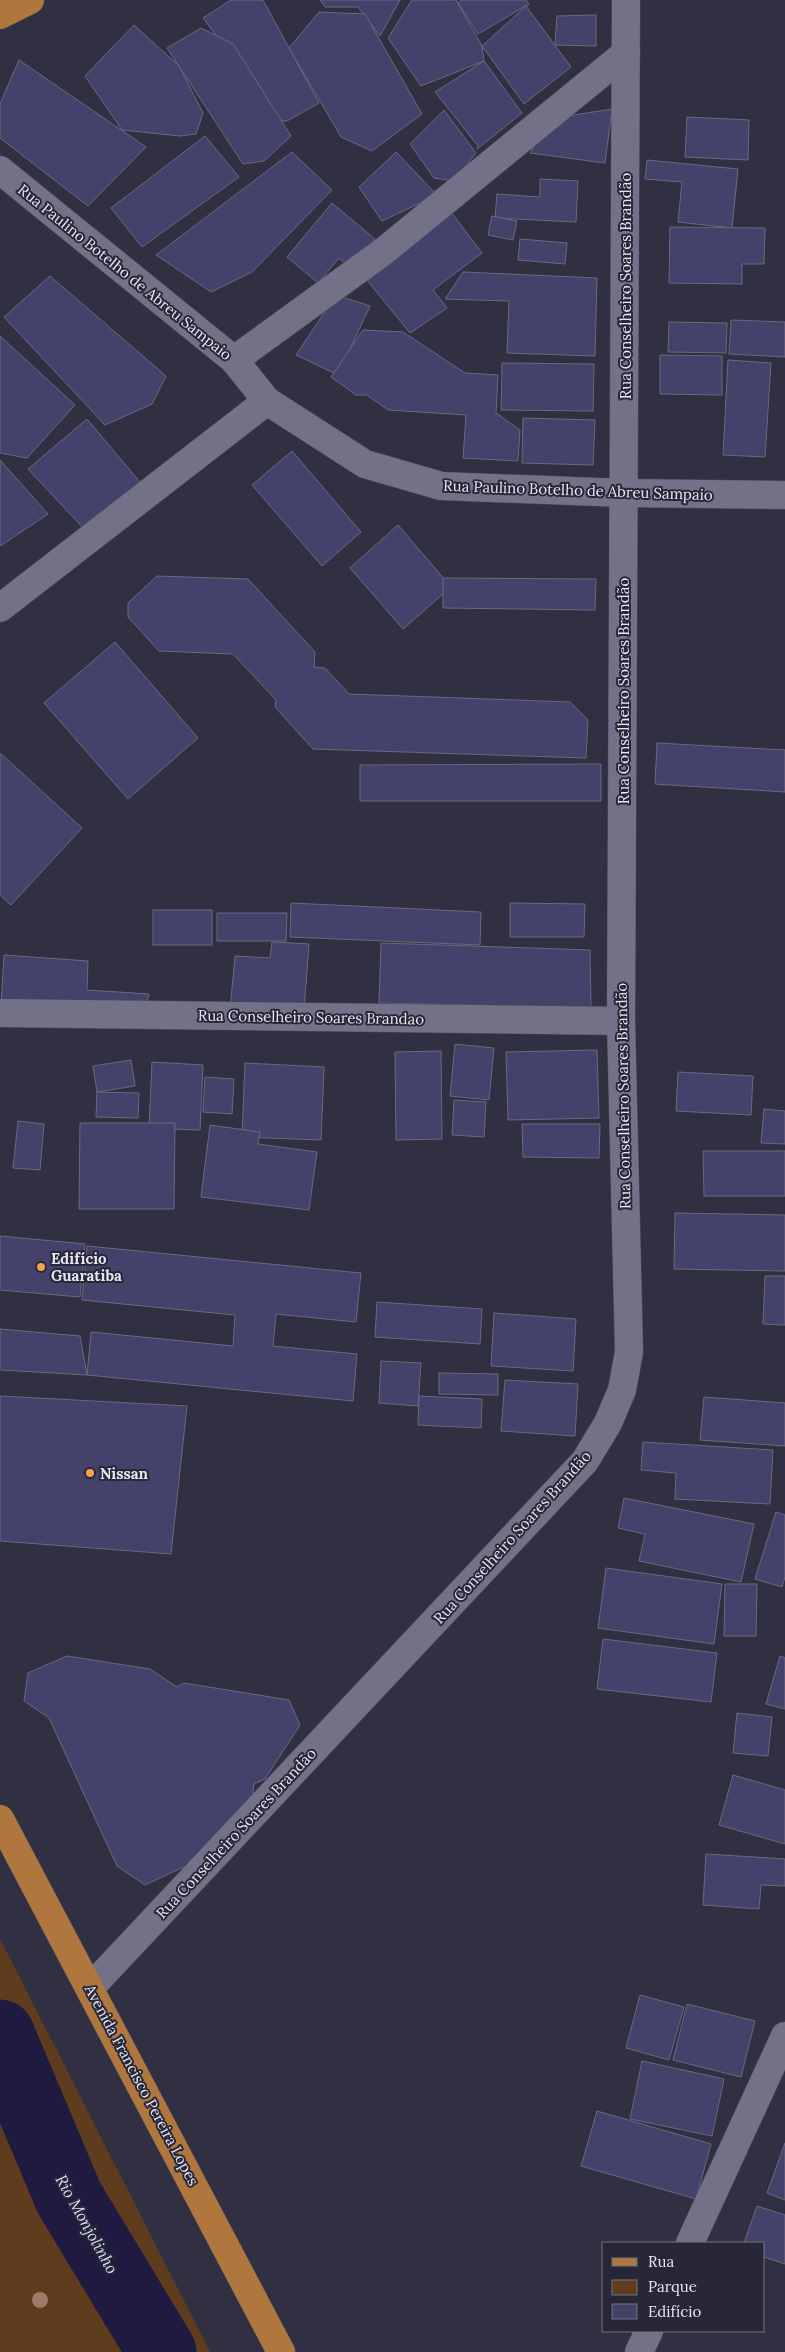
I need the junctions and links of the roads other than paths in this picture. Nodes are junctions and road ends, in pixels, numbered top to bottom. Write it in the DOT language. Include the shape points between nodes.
graph roads {
  1 [pos="30,0"];
  2 [pos="626,0"];
  3 [pos="0,16"];
  4 [pos="626,52"];
  5 [pos="0,170"];
  6 [pos="234,360"];
  7 [pos="268,401"];
  8 [pos="624,494"];
  9 [pos="785,496"];
  10 [pos="0,608"];
  11 [pos="0,1013"];
  12 [pos="621,1021"];
  13 [pos="0,1818"];
  14 [pos="91,1987"];
  15 [pos="785,2036"];
  16 [pos="690,2242"];
  17 [pos="649,2332"];
  18 [pos="281,2352"];
  19 [pos="640,2352"];
  1 -- 3 [label="main road"];
  2 -- 4 [label="street, Rua Conselheiro Soares Brandão"];
  4 -- 6 [label="street" via="384,251"];
  4 -- 8 [label="street, Rua Conselheiro Soares Brandão"];
  5 -- 6 [label="street, Rua Paulino Botelho de Abreu Sampaio"];
  6 -- 7 [label="street, Rua Paulino Botelho de Abreu Sampaio"];
  7 -- 8 [label="street, Rua Paulino Botelho de Abreu Sampaio" via="365,464 441,486"];
  7 -- 10 [label="street"];
  8 -- 9 [label="street, Rua Paulino Botelho de Abreu Sampaio"];
  8 -- 12 [label="street, Rua Conselheiro Soares Brandão"];
  11 -- 12 [label="street, Rua Conselheiro Soares Brandao"];
  12 -- 14 [label="street, Rua Conselheiro Soares Brandão" via="629,1352 622,1390 608,1423 585,1461"];
  13 -- 14 [label="main road, Avenida Francisco Pereira Lopes"];
  14 -- 18 [label="main road, Avenida Francisco Pereira Lopes"];
  15 -- 16 [label="street"];
  17 -- 19 [label="street"];
}
